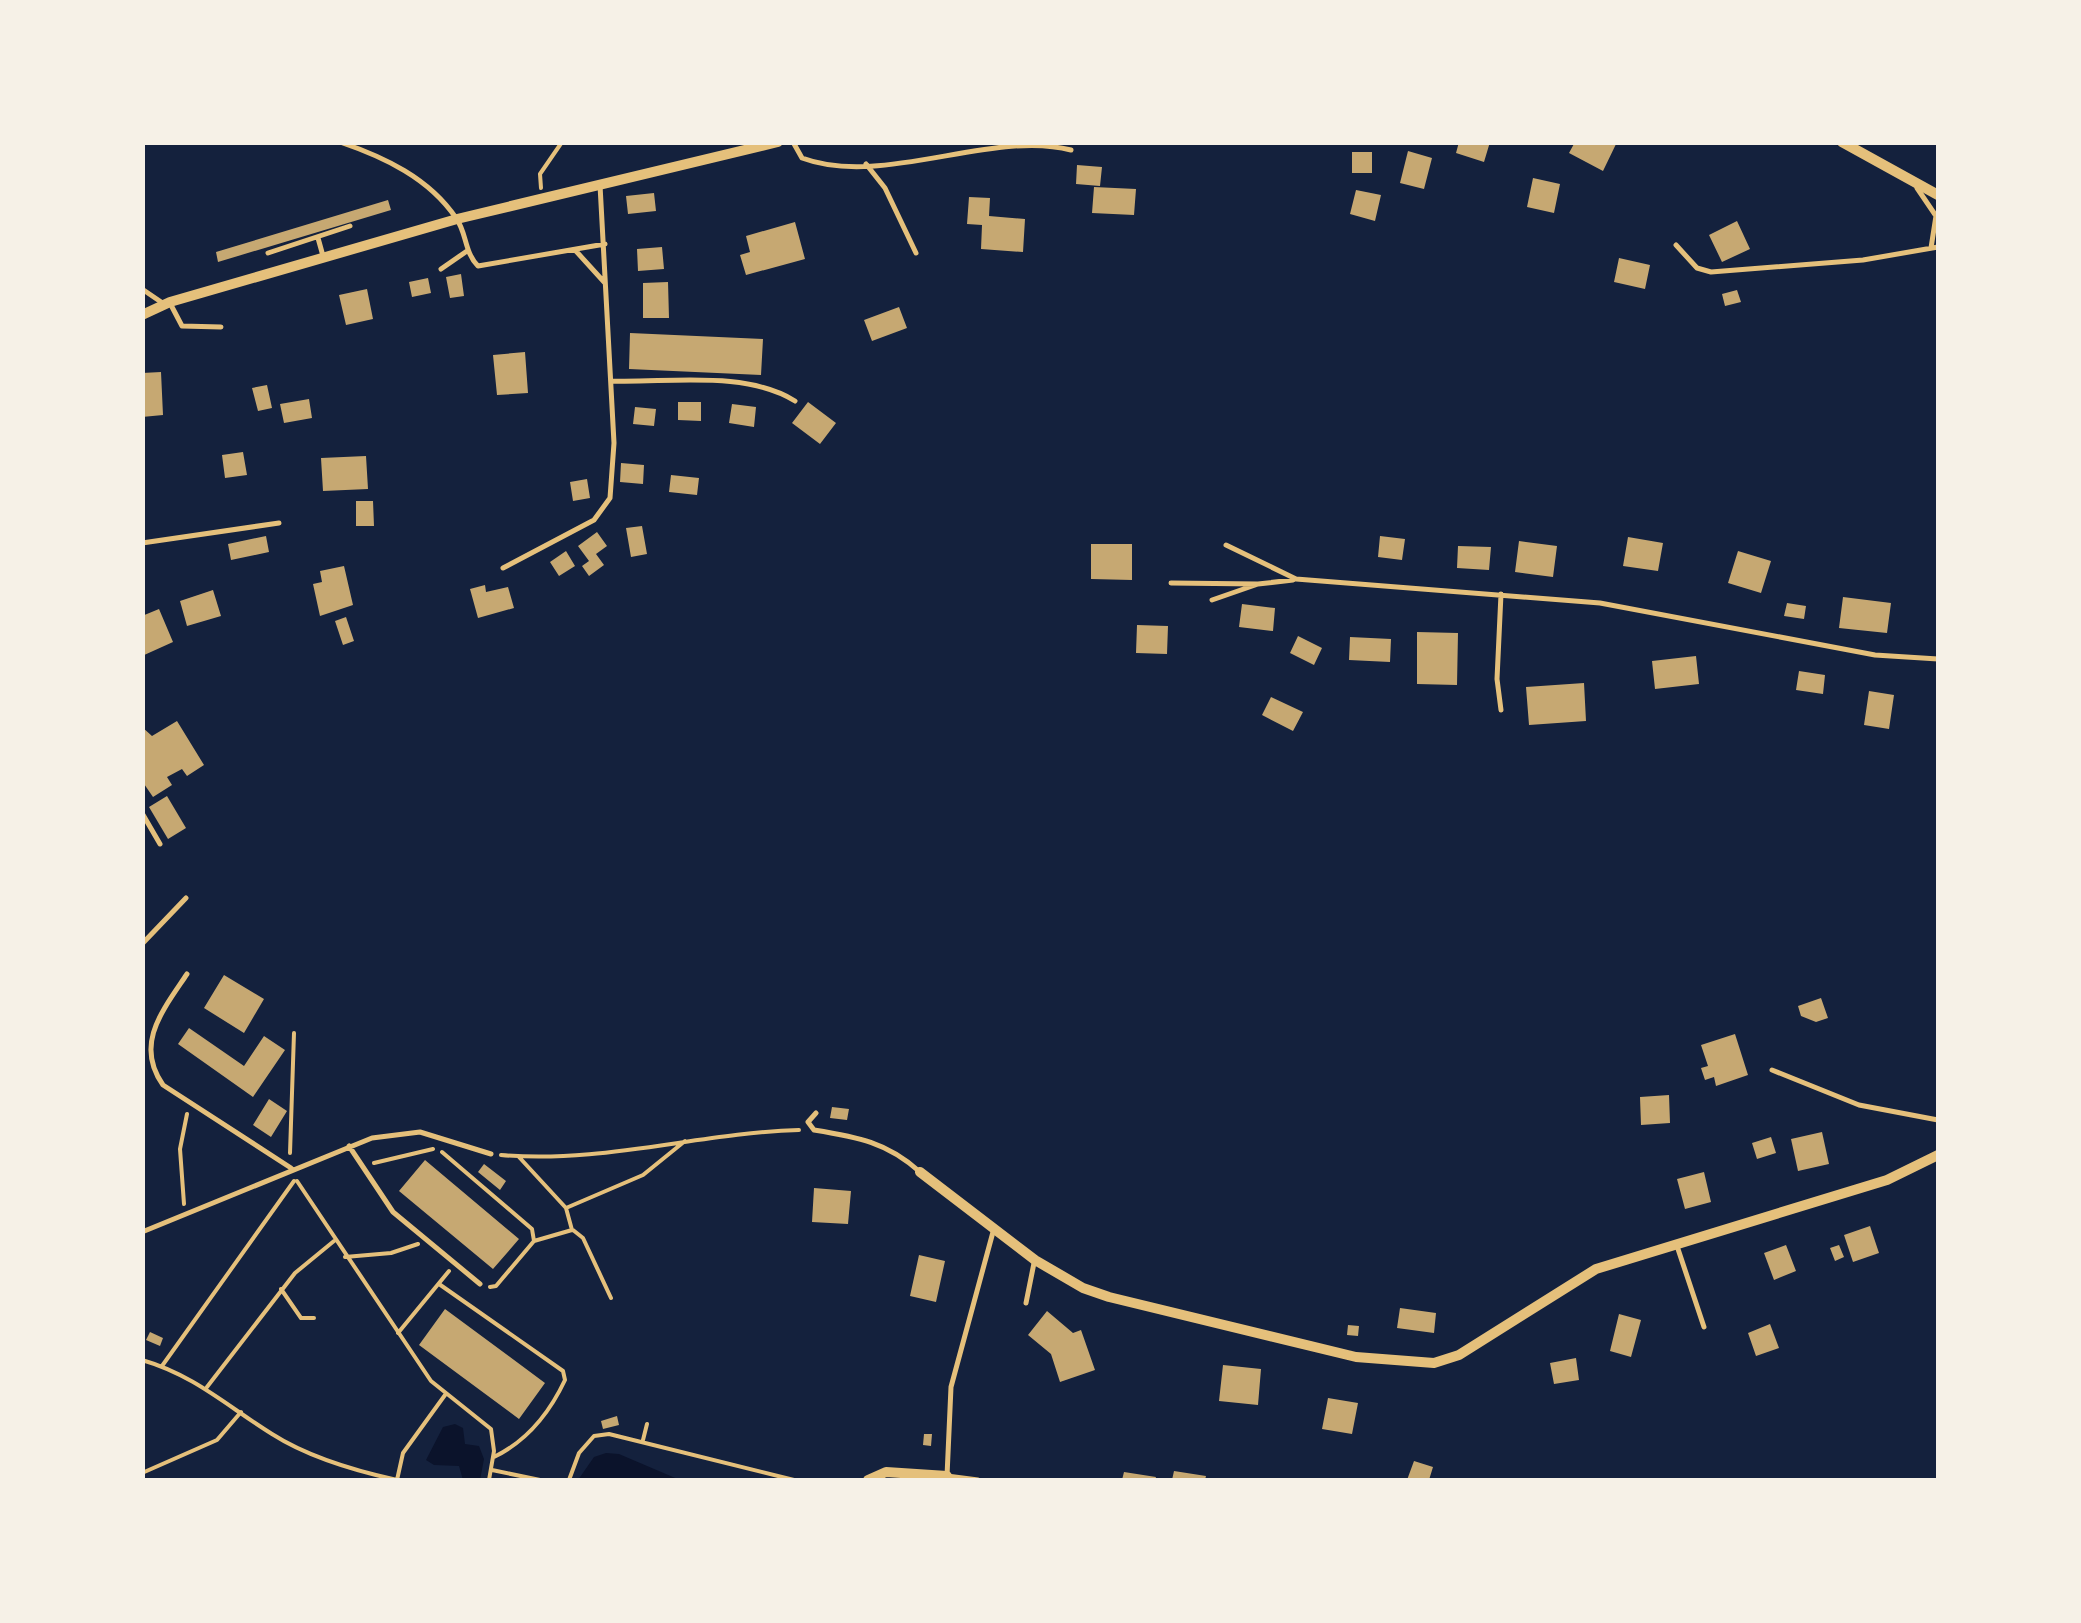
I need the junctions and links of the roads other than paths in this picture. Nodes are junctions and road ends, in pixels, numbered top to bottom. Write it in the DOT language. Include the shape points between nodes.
graph roads {
  1 [pos="340,142"];
  2 [pos="778,142"];
  3 [pos="793,142"];
  4 [pos="1842,142"];
  5 [pos="1071,150"];
  6 [pos="866,164"];
  7 [pos="600,182"];
  8 [pos="1916,183"];
  9 [pos="1938,195"];
  10 [pos="458,218"];
  11 [pos="350,226"];
  12 [pos="318,238"];
  13 [pos="604,244"];
  14 [pos="1676,245"];
  15 [pos="1935,247"];
  16 [pos="574,250"];
  17 [pos="467,251"];
  18 [pos="268,253"];
  19 [pos="916,253"];
  20 [pos="323,256"];
  21 [pos="441,269"];
  22 [pos="607,285"];
  23 [pos="142,289"];
  24 [pos="167,303"];
  25 [pos="142,315"];
  26 [pos="220,327"];
  27 [pos="612,381"];
  28 [pos="795,402"];
  29 [pos="278,524"];
  30 [pos="142,543"];
  31 [pos="1226,545"];
  32 [pos="503,568"];
  33 [pos="1296,580"];
  34 [pos="1171,582"];
  35 [pos="1258,584"];
  36 [pos="1501,594"];
  37 [pos="1212,600"];
  38 [pos="1938,659"];
  39 [pos="1501,710"];
  40 [pos="142,813"];
  41 [pos="160,844"];
  42 [pos="186,898"];
  43 [pos="142,944"];
  44 [pos="187,974"];
  45 [pos="1772,1070"];
  46 [pos="816,1114"];
  47 [pos="1938,1120"];
  48 [pos="349,1146"];
  49 [pos="491,1154"];
  50 [pos="1938,1154"];
  51 [pos="291,1168"];
  52 [pos="920,1172"];
  53 [pos="142,1232"];
  54 [pos="993,1232"];
  55 [pos="1676,1244"];
  56 [pos="1035,1260"];
  57 [pos="480,1284"];
  58 [pos="1026,1303"];
  59 [pos="1704,1327"];
  60 [pos="947,1476"];
  61 [pos="868,1480"];
  62 [pos="978,1480"];
  1 -- 10 [label="lane" via="401,166"];
  2 -- 7 [label="street"];
  3 -- 6 [label="lane" via="813,162"];
  4 -- 8 [label="street"];
  5 -- 6 [label="lane" via="1042,144"];
  6 -- 19 [label="lane"];
  7 -- 10 [label="street"];
  7 -- 13 [label="lane"];
  8 -- 9 [label="street"];
  8 -- 15 [label="lane" via="1936,216"];
  10 -- 17 [label="lane"];
  10 -- 20 [label="street"];
  11 -- 12 [label="lane"];
  12 -- 18 [label="lane"];
  12 -- 20 [label="lane"];
  13 -- 16 [label="lane"];
  13 -- 22 [label="lane"];
  14 -- 15 [label="lane" via="1697,268 1712,272"];
  16 -- 17 [label="lane" via="478,266"];
  16 -- 22 [label="lane"];
  17 -- 21 [label="lane"];
  20 -- 24 [label="street"];
  22 -- 27 [label="lane"];
  23 -- 24 [label="lane"];
  24 -- 25 [label="street"];
  24 -- 26 [label="lane" via="182,326"];
  27 -- 28 [label="lane" via="742,384"];
  27 -- 32 [label="lane" via="610,498 594,520"];
  29 -- 30 [label="lane"];
  31 -- 33 [label="lane"];
  33 -- 35 [label="lane"];
  33 -- 36 [label="lane"];
  34 -- 35 [label="lane"];
  35 -- 37 [label="lane"];
  36 -- 38 [label="lane" via="1600,603 1875,655"];
  36 -- 39 [label="lane"];
  40 -- 41 [label="lane"];
  42 -- 43 [label="lane"];
  44 -- 51 [label="lane" via="156,1022 148,1048 151,1068 163,1085"];
  45 -- 47 [label="lane" via="1858,1105"];
  46 -- 52 [label="lane" via="808,1122 814,1130 871,1139"];
  48 -- 49 [label="lane" via="420,1132"];
  48 -- 51 [label="lane"];
  48 -- 57 [label="lane" via="393,1212"];
  50 -- 55 [label="street" via="1887,1180"];
  51 -- 53 [label="lane"];
  52 -- 54 [label="street"];
  54 -- 56 [label="street"];
  54 -- 60 [label="lane" via="951,1387"];
  55 -- 56 [label="street" via="1596,1270 1459,1356 1434,1363 1356,1357 1109,1297"];
  55 -- 59 [label="lane"];
  56 -- 58 [label="lane"];
  60 -- 61 [label="street" via="886,1472"];
  60 -- 62 [label="lane"];
}
